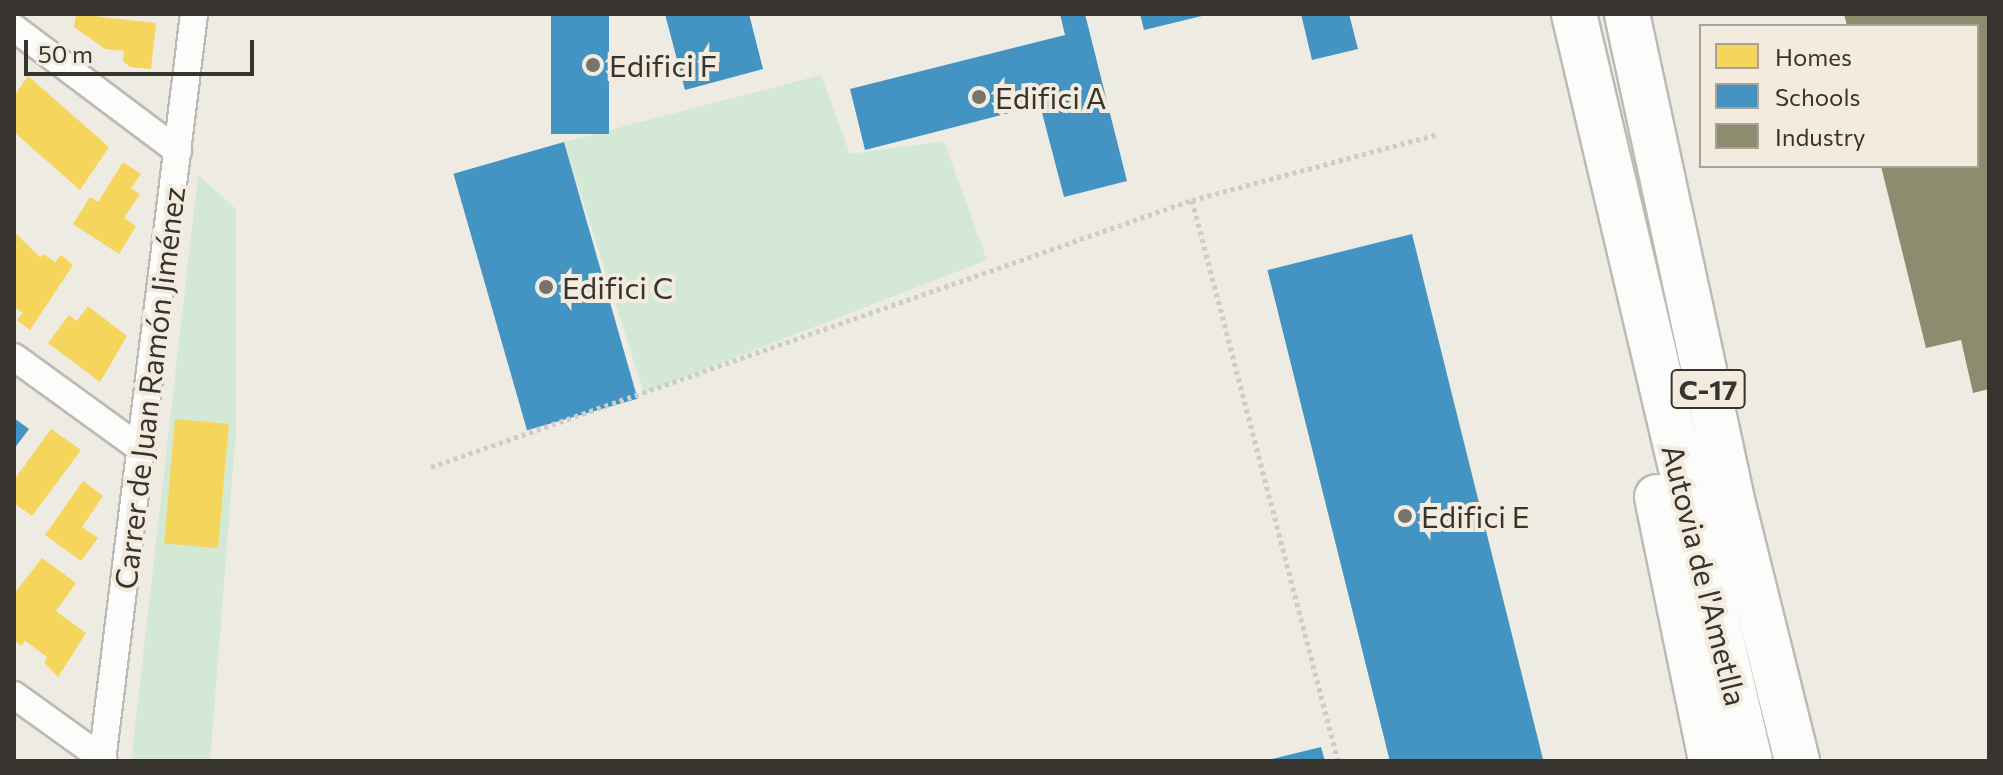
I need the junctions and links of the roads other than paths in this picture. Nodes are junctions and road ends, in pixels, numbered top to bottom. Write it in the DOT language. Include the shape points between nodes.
graph roads {
  1 [pos="194,14"];
  2 [pos="1627,14"];
  3 [pos="14,28"];
  4 [pos="1577,34"];
  5 [pos="178,151"];
  6 [pos="14,357"];
  7 [pos="141,449"];
  8 [pos="14,695"];
  9 [pos="102,760"];
  10 [pos="1711,761"];
  11 [pos="1750,761"];
  12 [pos="1797,761"];
  1 -- 5 [label="street, Carrer de Juan Ramón Jiménez"];
  2 -- 12 [label="highway, Autovia de l'Ametlla / C-17" via="1731,496"];
  3 -- 5 [label="street"];
  4 -- 10 [label="highway" via="1591,174"];
  4 -- 11 [label="highway, Autovia de l'Ametlla / C-17"];
  5 -- 7 [label="street, Carrer de Juan Ramón Jiménez"];
  6 -- 7 [label="street"];
  7 -- 9 [label="street, Carrer de Juan Ramón Jiménez"];
  8 -- 9 [label="street"];
}
